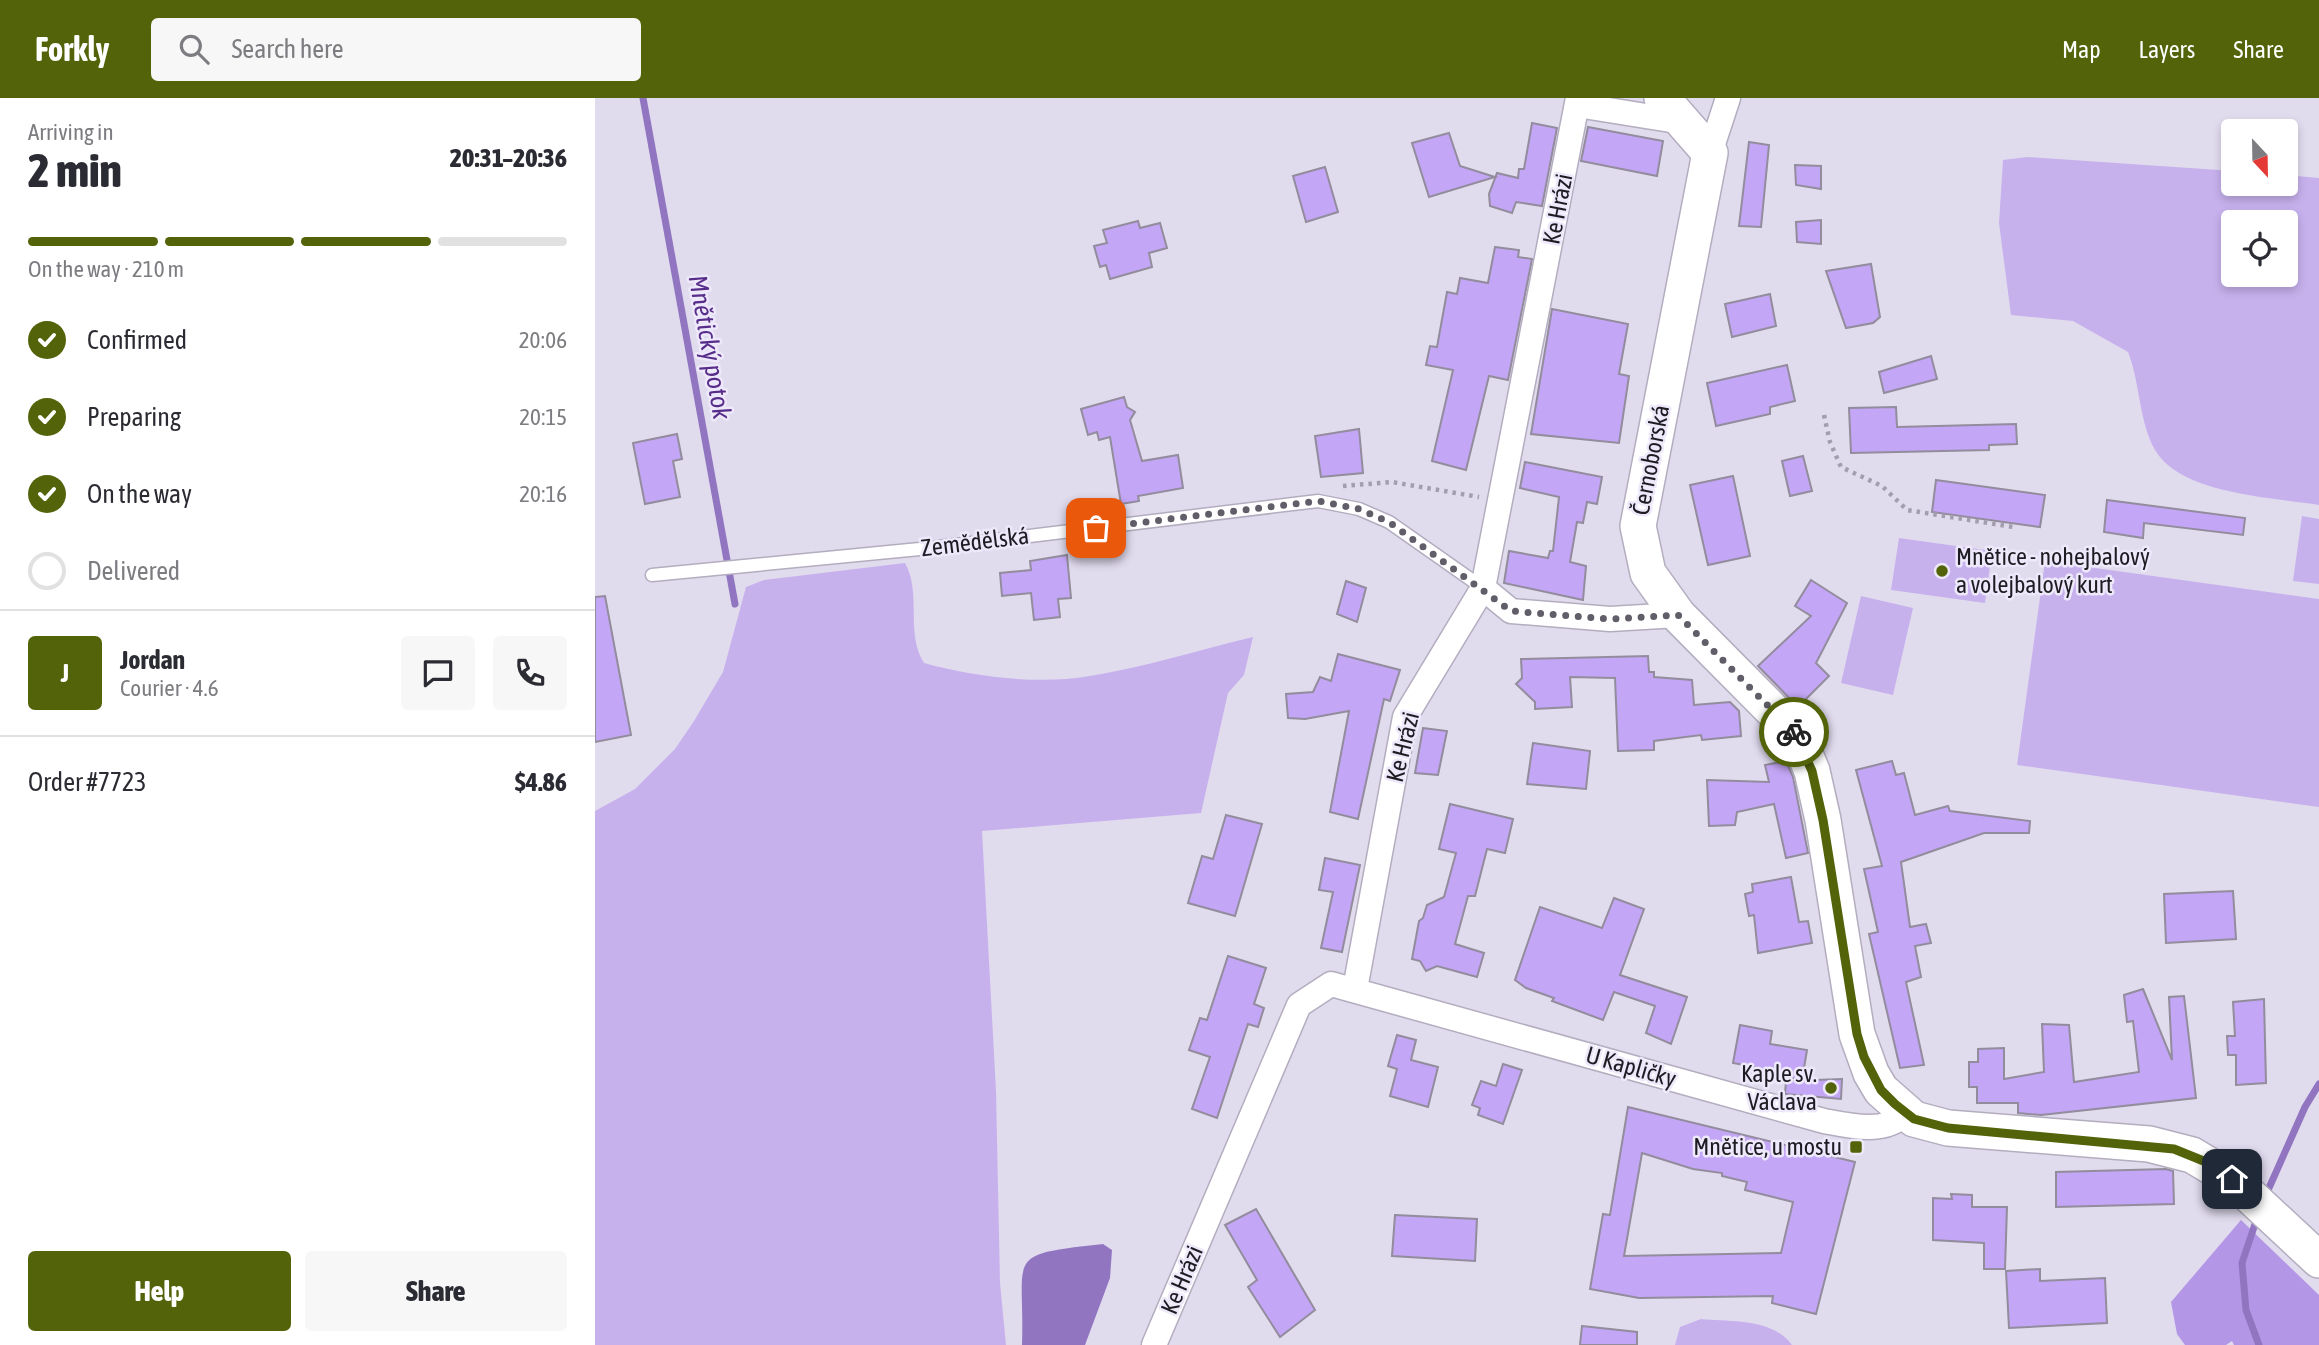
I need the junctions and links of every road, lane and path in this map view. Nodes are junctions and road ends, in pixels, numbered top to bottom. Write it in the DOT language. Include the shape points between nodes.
graph roads {
  1 [pos="1728,98"];
  2 [pos="1578,102"];
  3 [pos="1672,110"];
  4 [pos="1710,153"];
  5 [pos="1824,415"];
  6 [pos="1501,496"];
  7 [pos="1318,501"];
  8 [pos="2013,527"];
  9 [pos="652,575"];
  10 [pos="1483,588"];
  11 [pos="1678,615"];
  12 [pos="1355,989"];
  13 [pos="1905,1113"];
  14 [pos="2319,1260"];
  15 [pos="1154,1345"];
  1 -- 4 [label="street"];
  2 -- 3 [label="street"];
  2 -- 6 [label="street, Ke Hrázi"];
  3 -- 4 [label="street"];
  4 -- 11 [label="street, Černoborská" via="1639,526 1648,573"];
  5 -- 8 [label="path" via="1842,467 1882,486 1907,510"];
  6 -- 7 [label="path" via="1487,494 1475,499 1392,482 1317,488"];
  6 -- 10 [label="street, Ke Hrázi"];
  7 -- 9 [label="lane, Zemědělská" via="930,548"];
  7 -- 10 [label="lane, Zemědělská" via="1359,509 1389,522"];
  10 -- 11 [label="street" via="1511,611 1610,619"];
  10 -- 12 [label="street, Ke Hrázi" via="1405,717"];
  11 -- 13 [label="street, Černoborská" via="1797,735 1812,771 1823,820 1857,1034 1881,1090"];
  12 -- 13 [label="street, U Kapličky" via="1824,1121 1890,1124"];
  12 -- 15 [label="street, Ke Hrázi" via="1331,984 1299,1005"];
  13 -- 14 [label="street, Černoborská" via="1929,1124 1968,1131 2174,1149 2211,1164 2232,1179"];
}
